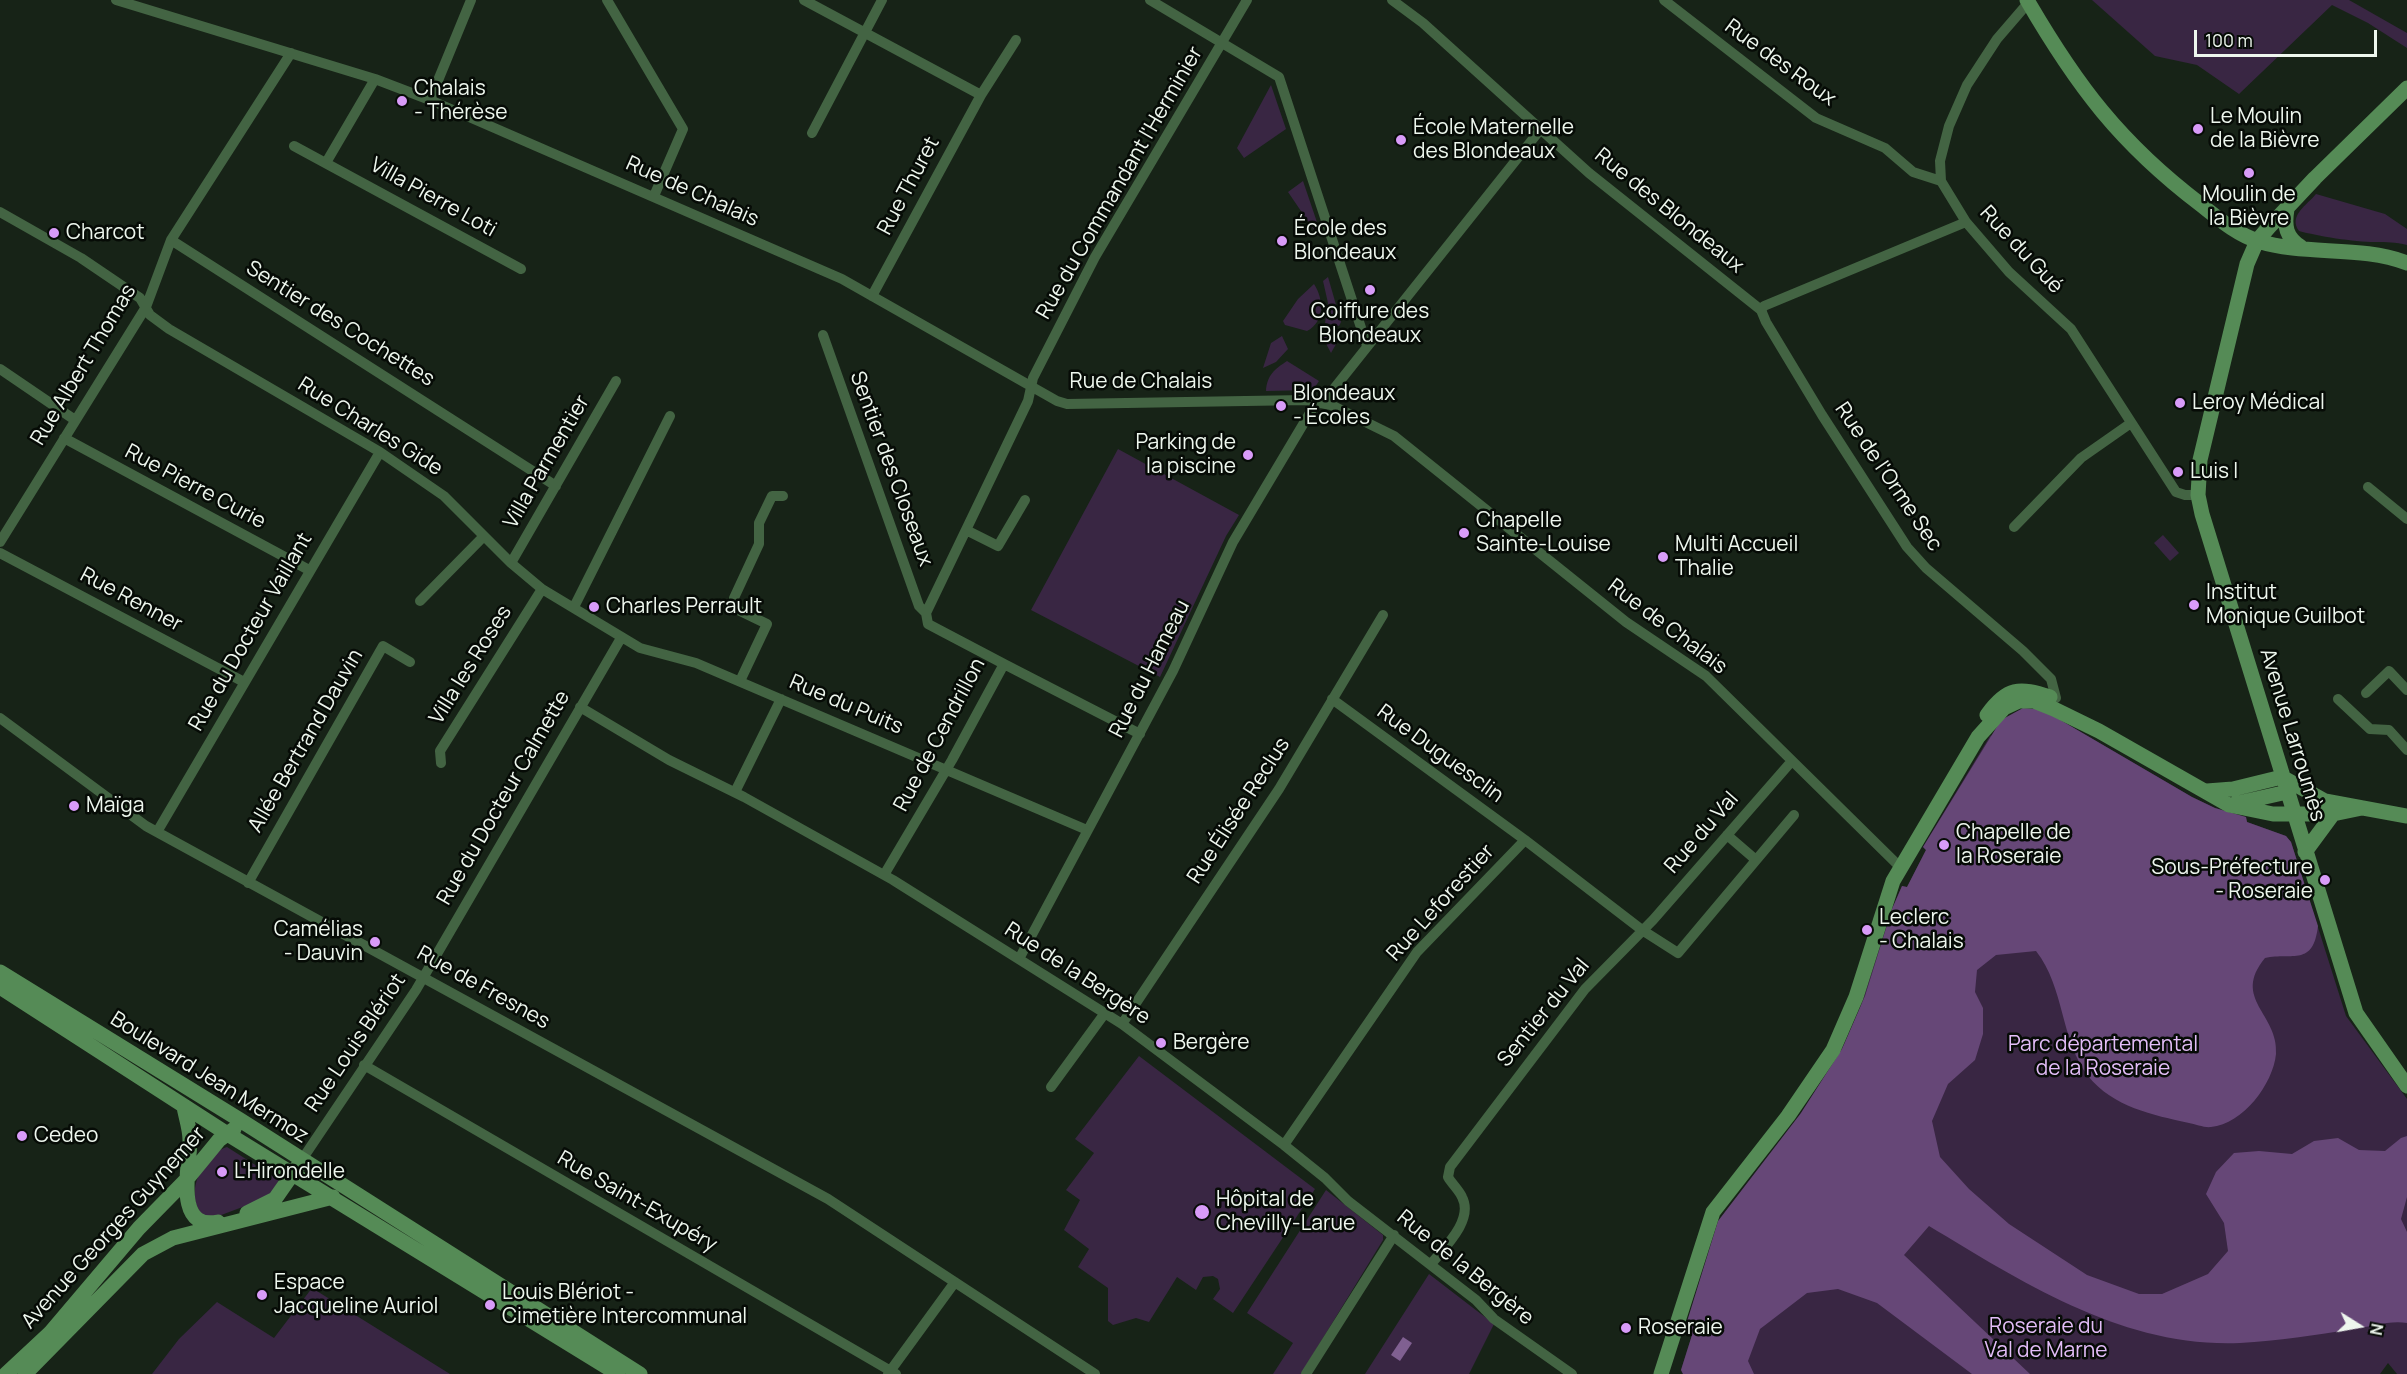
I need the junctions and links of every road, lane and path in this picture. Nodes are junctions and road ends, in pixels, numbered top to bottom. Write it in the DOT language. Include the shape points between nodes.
graph roads {
  1 [pos="116,0"];
  2 [pos="471,0"];
  3 [pos="607,0"];
  4 [pos="804,0"];
  5 [pos="882,0"];
  6 [pos="1150,0"];
  7 [pos="1247,0"];
  8 [pos="1392,0"];
  9 [pos="1664,0"];
  10 [pos="2027,1"];
  11 [pos="157,6"];
  12 [pos="864,32"];
  13 [pos="1017,40"];
  14 [pos="1222,42"];
  15 [pos="291,53"];
  16 [pos="375,79"];
  17 [pos="2407,88"];
  18 [pos="981,95"];
  19 [pos="430,100"];
  20 [pos="1540,130"];
  21 [pos="812,133"];
  22 [pos="294,146"];
  23 [pos="327,162"];
  24 [pos="1941,181"];
  25 [pos="654,196"];
  26 [pos="2287,209"];
  27 [pos="0,212"];
  28 [pos="1966,222"];
  29 [pos="171,240"];
  30 [pos="2257,241"];
  31 [pos="2301,247"];
  32 [pos="2407,262"];
  33 [pos="521,269"];
  34 [pos="872,296"];
  35 [pos="146,307"];
  36 [pos="1761,309"];
  37 [pos="824,335"];
  38 [pos="1367,346"];
  39 [pos="0,369"];
  40 [pos="616,381"];
  41 [pos="1031,387"];
  42 [pos="1321,401"];
  43 [pos="669,416"];
  44 [pos="75,420"];
  45 [pos="2131,423"];
  46 [pos="64,438"];
  47 [pos="380,452"];
  48 [pos="556,486"];
  49 [pos="2368,487"];
  50 [pos="2199,495"];
  51 [pos="783,496"];
  52 [pos="1024,500"];
  53 [pos="2407,519"];
  54 [pos="2014,527"];
  55 [pos="966,530"];
  56 [pos="484,536"];
  57 [pos="0,542"];
  58 [pos="0,553"];
  59 [pos="511,563"];
  60 [pos="309,570"];
  61 [pos="542,589"];
  62 [pos="420,601"];
  63 [pos="574,607"];
  64 [pos="926,613"];
  65 [pos="1383,615"];
  66 [pos="621,638"];
  67 [pos="410,662"];
  68 [pos="1004,664"];
  69 [pos="740,681"];
  70 [pos="244,682"];
  71 [pos="2407,690"];
  72 [pos="2366,693"];
  73 [pos="2056,698"];
  74 [pos="781,699"];
  75 [pos="1332,699"];
  76 [pos="2338,699"];
  77 [pos="580,706"];
  78 [pos="0,718"];
  79 [pos="2099,730"];
  80 [pos="1140,734"];
  81 [pos="1978,737"];
  82 [pos="2407,750"];
  83 [pos="1791,762"];
  84 [pos="441,764"];
  85 [pos="947,768"];
  86 [pos="2285,784"];
  87 [pos="2207,791"];
  88 [pos="735,792"];
  89 [pos="2229,805"];
  90 [pos="2329,807"];
  91 [pos="2294,814"];
  92 [pos="1794,815"];
  93 [pos="2407,816"];
  94 [pos="1088,830"];
  95 [pos="158,832"];
  96 [pos="1727,835"];
  97 [pos="1525,840"];
  98 [pos="2305,852"];
  99 [pos="1756,860"];
  100 [pos="1901,868"];
  101 [pos="884,875"];
  102 [pos="248,883"];
  103 [pos="1642,930"];
  104 [pos="1018,959"];
  105 [pos="0,972"];
  106 [pos="423,978"];
  107 [pos="0,987"];
  108 [pos="1105,1013"];
  109 [pos="1122,1024"];
  110 [pos="364,1065"];
  111 [pos="2407,1086"];
  112 [pos="1051,1087"];
  113 [pos="184,1107"];
  114 [pos="226,1134"];
  115 [pos="260,1135"];
  116 [pos="1284,1145"];
  117 [pos="297,1168"];
  118 [pos="187,1179"];
  119 [pos="333,1197"];
  120 [pos="238,1216"];
  121 [pos="258,1218"];
  122 [pos="225,1227"];
  123 [pos="1394,1235"];
  124 [pos="1431,1264"];
  125 [pos="955,1282"];
  126 [pos="892,1373"];
  127 [pos="6,1374"];
  128 [pos="25,1374"];
  129 [pos="618,1374"];
  130 [pos="640,1374"];
  131 [pos="1095,1374"];
  132 [pos="1306,1374"];
  133 [pos="1572,1374"];
  134 [pos="1661,1374"];
  1 -- 11 [label="street, Rue de Chalais"];
  2 -- 19 [label="street"];
  3 -- 25 [label="street" via="683,129"];
  4 -- 12 [label="street"];
  5 -- 12 [label="street"];
  6 -- 14 [label="street"];
  7 -- 14 [label="street, Rue du Commandant l'Herminier"];
  8 -- 20 [label="street, Rue des Blondeaux" via="1423,23"];
  9 -- 24 [label="street, Rue des Roux" via="1816,118 1885,148 1913,172"];
  10 -- 24 [label="street" via="1967,85 1949,126 1940,161"];
  10 -- 30 [label="main road" via="2100,112 2182,190 2229,227"];
  11 -- 15 [label="street, Rue de Chalais"];
  12 -- 18 [label="street"];
  12 -- 21 [label="street"];
  13 -- 18 [label="street, Rue Thuret"];
  14 -- 38 [label="street" via="1279,77"];
  14 -- 41 [label="street, Rue du Commandant l'Herminier" via="1095,257"];
  15 -- 16 [label="street, Rue de Chalais"];
  15 -- 29 [label="street, Rue Albert Thomas"];
  16 -- 19 [label="street, Rue de Chalais"];
  16 -- 23 [label="street"];
  17 -- 26 [label="main road, Avenue Larroumès"];
  18 -- 34 [label="street, Rue Thuret"];
  19 -- 25 [label="street, Rue de Chalais"];
  20 -- 36 [label="street, Rue des Blondeaux"];
  20 -- 38 [label="street"];
  22 -- 23 [label="street, Villa Pierre Loti"];
  23 -- 33 [label="street, Villa Pierre Loti"];
  24 -- 28 [label="street, Rue du Gué"];
  25 -- 34 [label="street, Rue de Chalais"];
  26 -- 30 [label="main road, Avenue Larroumès"];
  26 -- 31 [label="main road" via="2289,237"];
  27 -- 35 [label="street, Rue Charles Gide" via="81,258 140,298"];
  28 -- 36 [label="street"];
  28 -- 45 [label="street, Rue du Gué" via="2009,272 2071,329"];
  29 -- 35 [label="street, Rue Albert Thomas"];
  29 -- 48 [label="street, Sentier des Cochettes"];
  30 -- 31 [label="main road"];
  30 -- 50 [label="main road, Avenue Larroumès" via="2246,268 2204,442"];
  31 -- 32 [label="main road"];
  34 -- 41 [label="street, Rue de Chalais"];
  35 -- 44 [label="street, Rue Albert Thomas"];
  35 -- 47 [label="street, Rue Charles Gide" via="150,315 169,329"];
  36 -- 73 [label="street, Rue de l'Orme Sec" via="1822,415 1907,547 2023,651 2050,679"];
  37 -- 64 [label="street, Sentier des Closeaux" via="920,606"];
  38 -- 42 [label="street"];
  39 -- 44 [label="street"];
  40 -- 48 [label="street, Villa Parmentier"];
  41 -- 42 [label="street, Rue de Chalais" via="1067,404"];
  41 -- 55 [label="street" via="1028,401"];
  42 -- 80 [label="street, Rue du Hameau" via="1314,406 1233,542"];
  42 -- 83 [label="street, Rue de Chalais" via="1394,436 1626,622 1706,676"];
  43 -- 63 [label="street"];
  44 -- 46 [label="street, Rue Albert Thomas"];
  45 -- 50 [label="street, Rue du Gué" via="2176,492"];
  45 -- 54 [label="street" via="2080,458"];
  46 -- 57 [label="street, Rue Albert Thomas"];
  46 -- 60 [label="street, Rue Pierre Curie"];
  47 -- 56 [label="street, Rue Charles Gide" via="444,496"];
  47 -- 60 [label="street, Rue du Docteur Vaillant"];
  48 -- 59 [label="street, Villa Parmentier"];
  49 -- 53 [label="street"];
  50 -- 86 [label="main road, Avenue Larroumès"];
  51 -- 69 [label="street" via="772,495 759,524 759,544 734,598 736,609 767,624"];
  52 -- 55 [label="street" via="998,546"];
  55 -- 64 [label="street"];
  56 -- 59 [label="street, Rue Charles Gide"];
  56 -- 62 [label="street"];
  58 -- 70 [label="street, Rue Renner"];
  59 -- 61 [label="street, Rue Charles Gide"];
  60 -- 70 [label="street, Rue du Docteur Vaillant"];
  61 -- 63 [label="street, Rue Charles Gide"];
  61 -- 84 [label="street, Villa les Roses" via="440,751"];
  63 -- 66 [label="street, Rue Charles Gide"];
  64 -- 68 [label="street, Rue de Cendrillon" via="928,624"];
  65 -- 75 [label="street, Rue Élisée Reclus"];
  66 -- 69 [label="street, Rue du Puits"];
  66 -- 77 [label="street, Rue du Docteur Calmette"];
  67 -- 102 [label="street, Allée Bertrand Dauvin" via="383,646"];
  68 -- 80 [label="street"];
  68 -- 85 [label="street, Rue de Cendrillon"];
  69 -- 74 [label="street, Rue du Puits"];
  70 -- 95 [label="street, Rue du Docteur Vaillant"];
  71 -- 72 [label="street" via="2389,671"];
  73 -- 79 [label="main road"];
  73 -- 81 [label="main road" via="2027,689 2013,691 1998,699 1986,715"];
  74 -- 85 [label="street, Rue du Puits"];
  74 -- 88 [label="street"];
  75 -- 97 [label="street, Rue Duguesclin"];
  75 -- 109 [label="street, Rue Élisée Reclus" via="1279,789"];
  76 -- 82 [label="street" via="2370,729 2389,730"];
  77 -- 88 [label="street, Rue de la Bergère" via="669,760"];
  77 -- 106 [label="street, Rue du Docteur Calmette"];
  78 -- 95 [label="street, Rue de Fresnes" via="108,800"];
  79 -- 81 [label="main road" via="2034,701 2019,701 1993,717"];
  79 -- 87 [label="main road"];
  80 -- 94 [label="street, Rue du Hameau"];
  81 -- 100 [label="main road"];
  83 -- 96 [label="street, Rue du Val"];
  83 -- 100 [label="street, Rue de Chalais"];
  85 -- 94 [label="street, Rue du Puits"];
  85 -- 101 [label="street, Rue de Cendrillon"];
  86 -- 87 [label="main road"];
  86 -- 89 [label="main road"];
  86 -- 90 [label="main road"];
  86 -- 91 [label="main road, Avenue Larroumès"];
  87 -- 89 [label="main road"];
  88 -- 101 [label="street, Rue de la Bergère"];
  89 -- 91 [label="main road" via="2259,813"];
  90 -- 91 [label="main road" via="2307,802"];
  90 -- 93 [label="main road"];
  90 -- 98 [label="main road"];
  91 -- 98 [label="main road, Avenue Larroumès"];
  92 -- 99 [label="street"];
  94 -- 104 [label="street, Rue du Hameau"];
  95 -- 102 [label="street, Rue de Fresnes"];
  96 -- 99 [label="street"];
  96 -- 103 [label="street, Rue du Val"];
  97 -- 103 [label="street, Rue Leforestier"];
  97 -- 116 [label="street, Rue Leforestier" via="1417,952"];
  98 -- 111 [label="main road, Avenue Larroumès" via="2356,1013"];
  99 -- 103 [label="street" via="1678,953"];
  100 -- 134 [label="main road" via="1837,1042 1788,1116 1708,1222"];
  101 -- 104 [label="street, Rue de la Bergère"];
  102 -- 106 [label="street, Rue de Fresnes"];
  103 -- 124 [label="street, Sentier du Val" via="1585,989 1450,1167 1448,1177 1466,1209 1464,1220"];
  104 -- 108 [label="street, Rue de la Bergère"];
  105 -- 115 [label="main road, Boulevard Jean Mermoz"];
  106 -- 110 [label="street, Rue Louis Blériot"];
  106 -- 125 [label="street, Rue de Fresnes" via="828,1200"];
  107 -- 113 [label="main road, Boulevard Jean Mermoz"];
  108 -- 109 [label="street, Rue de la Bergère"];
  108 -- 112 [label="street"];
  109 -- 116 [label="street, Rue de la Bergère"];
  110 -- 117 [label="street, Rue Louis Blériot"];
  110 -- 126 [label="street, Rue Saint-Exupéry"];
  113 -- 114 [label="main road, Boulevard Jean Mermoz"];
  113 -- 118 [label="main road" via="190,1141"];
  114 -- 115 [label="main road" via="236,1128"];
  114 -- 117 [label="main road, Boulevard Jean Mermoz"];
  114 -- 118 [label="main road, Avenue Georges Guynemer"];
  115 -- 117 [label="main road, Boulevard Jean Mermoz"];
  116 -- 123 [label="street, Rue de la Bergère"];
  117 -- 119 [label="main road, Boulevard Jean Mermoz"];
  117 -- 120 [label="main road" via="275,1199"];
  117 -- 130 [label="main road, Boulevard Jean Mermoz"];
  118 -- 120 [label="main road" via="188,1206 194,1217 211,1223"];
  118 -- 127 [label="main road, Avenue Georges Guynemer" via="139,1228 50,1333"];
  119 -- 121 [label="main road, Avenue Georges Guynemer"];
  119 -- 129 [label="main road, Boulevard Jean Mermoz"];
  120 -- 121 [label="main road"];
  120 -- 122 [label="main road"];
  121 -- 122 [label="main road, Avenue Georges Guynemer"];
  122 -- 128 [label="main road, Avenue Georges Guynemer" via="173,1238 143,1254"];
  123 -- 124 [label="street, Rue de la Bergère"];
  123 -- 132 [label="street"];
  124 -- 133 [label="street, Rue de la Bergère" via="1485,1312"];
  125 -- 126 [label="street"];
  125 -- 131 [label="street, Rue de Fresnes"];
}
